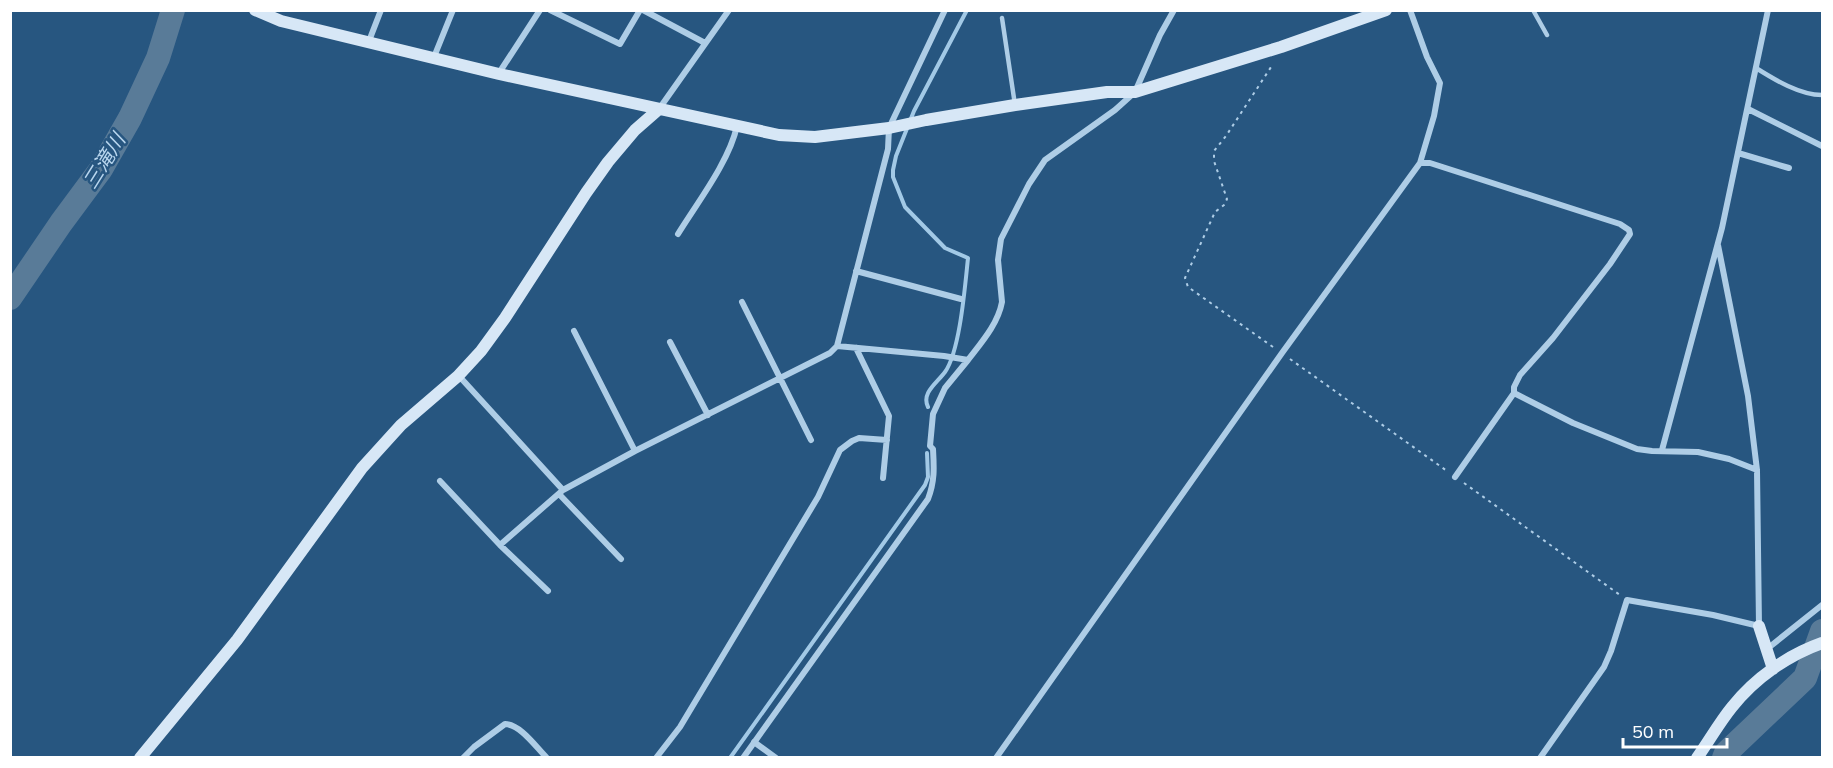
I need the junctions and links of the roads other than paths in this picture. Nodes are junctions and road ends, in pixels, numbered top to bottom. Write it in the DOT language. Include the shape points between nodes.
graph roads {
  1 [pos="255,10"];
  2 [pos="381,10"];
  3 [pos="453,10"];
  4 [pos="550,10"];
  5 [pos="642,10"];
  6 [pos="729,10"];
  7 [pos="945,10"];
  8 [pos="1174,10"];
  9 [pos="1410,10"];
  10 [pos="1533,10"];
  11 [pos="1768,10"];
  12 [pos="538,11"];
  13 [pos="559,12"];
  14 [pos="1378,12"];
  15 [pos="1002,18"];
  16 [pos="1547,35"];
  17 [pos="369,41"];
  18 [pos="705,44"];
  19 [pos="434,57"];
  20 [pos="1756,69"];
  21 [pos="499,74"];
  22 [pos="1135,92"];
  23 [pos="1822,95"];
  24 [pos="1015,105"];
  25 [pos="659,109"];
  26 [pos="1748,109"];
  27 [pos="737,126"];
  28 [pos="893,128"];
  29 [pos="1822,146"];
  30 [pos="1738,153"];
  31 [pos="1420,163"];
  32 [pos="1789,168"];
  33 [pos="678,234"];
  34 [pos="1718,245"];
  35 [pos="856,271"];
  36 [pos="961,299"];
  37 [pos="742,302"];
  38 [pos="574,331"];
  39 [pos="670,342"];
  40 [pos="837,346"];
  41 [pos="856,348"];
  42 [pos="965,360"];
  43 [pos="458,376"];
  44 [pos="780,378"];
  45 [pos="1514,393"];
  46 [pos="708,414"];
  47 [pos="811,440"];
  48 [pos="887,440"];
  49 [pos="1662,450"];
  50 [pos="635,451"];
  51 [pos="1757,470"];
  52 [pos="1455,477"];
  53 [pos="883,478"];
  54 [pos="440,481"];
  55 [pos="561,492"];
  56 [pos="500,545"];
  57 [pos="621,559"];
  58 [pos="548,591"];
  59 [pos="1822,605"];
  60 [pos="1759,626"];
  61 [pos="1822,642"];
  62 [pos="1767,649"];
  63 [pos="1773,669"];
  64 [pos="754,742"];
  65 [pos="140,758"];
  66 [pos="463,758"];
  67 [pos="547,758"];
  68 [pos="656,758"];
  69 [pos="743,758"];
  70 [pos="776,758"];
  71 [pos="996,758"];
  72 [pos="1540,758"];
  73 [pos="1697,758"];
  1 -- 17 [label="street" via="281,21"];
  2 -- 17 [label="street"];
  3 -- 19 [label="street"];
  4 -- 13 [label="street"];
  5 -- 13 [label="street" via="620,44"];
  5 -- 18 [label="street"];
  6 -- 18 [label="street"];
  7 -- 28 [label="street"];
  8 -- 22 [label="street"];
  9 -- 31 [label="street" via="1440,83"];
  10 -- 16 [label="lane"];
  11 -- 20 [label="street"];
  12 -- 21 [label="street"];
  14 -- 22 [label="street"];
  15 -- 24 [label="lane"];
  17 -- 19 [label="street"];
  18 -- 25 [label="street"];
  19 -- 21 [label="street"];
  20 -- 23 [label="lane" via="1805,92"];
  20 -- 26 [label="street"];
  21 -- 25 [label="street"];
  22 -- 24 [label="street" via="1107,92"];
  22 -- 42 [label="street" via="1045,160 1029,184 1000,239 1001,309 987,335"];
  24 -- 28 [label="street"];
  25 -- 27 [label="street"];
  25 -- 43 [label="street" via="608,162 505,318"];
  26 -- 29 [label="street"];
  26 -- 30 [label="street"];
  27 -- 28 [label="street" via="779,135 815,137"];
  27 -- 33 [label="street" via="734,141"];
  28 -- 35 [label="street"];
  30 -- 32 [label="street"];
  30 -- 34 [label="street"];
  31 -- 45 [label="street" via="1629,230 1629,238 1610,264 1520,375"];
  31 -- 71 [label="street"];
  34 -- 49 [label="street"];
  34 -- 51 [label="street" via="1748,396"];
  35 -- 36 [label="street"];
  35 -- 40 [label="street"];
  37 -- 44 [label="street"];
  38 -- 50 [label="street"];
  39 -- 46 [label="street"];
  40 -- 41 [label="street"];
  40 -- 44 [label="street"];
  41 -- 42 [label="street"];
  41 -- 48 [label="street" via="889,417"];
  42 -- 64 [label="street" via="933,414 930,446 935,473 927,498"];
  43 -- 55 [label="street"];
  43 -- 65 [label="street" via="401,425 362,468 237,639"];
  44 -- 46 [label="street"];
  44 -- 47 [label="street"];
  45 -- 49 [label="street" via="1629,446"];
  45 -- 52 [label="street"];
  46 -- 50 [label="street"];
  48 -- 53 [label="street"];
  48 -- 68 [label="street" via="859,438 840,450 818,497 680,727"];
  49 -- 51 [label="street" via="1710,454"];
  50 -- 55 [label="street"];
  51 -- 60 [label="street"];
  54 -- 56 [label="street"];
  55 -- 56 [label="street"];
  55 -- 57 [label="street"];
  56 -- 58 [label="street"];
  59 -- 62 [label="street"];
  60 -- 62 [label="street"];
  60 -- 72 [label="street" via="1627,600 1604,667"];
  61 -- 63 [label="street"];
  62 -- 63 [label="street"];
  63 -- 73 [label="street" via="1732,707"];
  64 -- 69 [label="street"];
  64 -- 70 [label="street"];
  66 -- 67 [label="street" via="508,724 521,731"];
}
